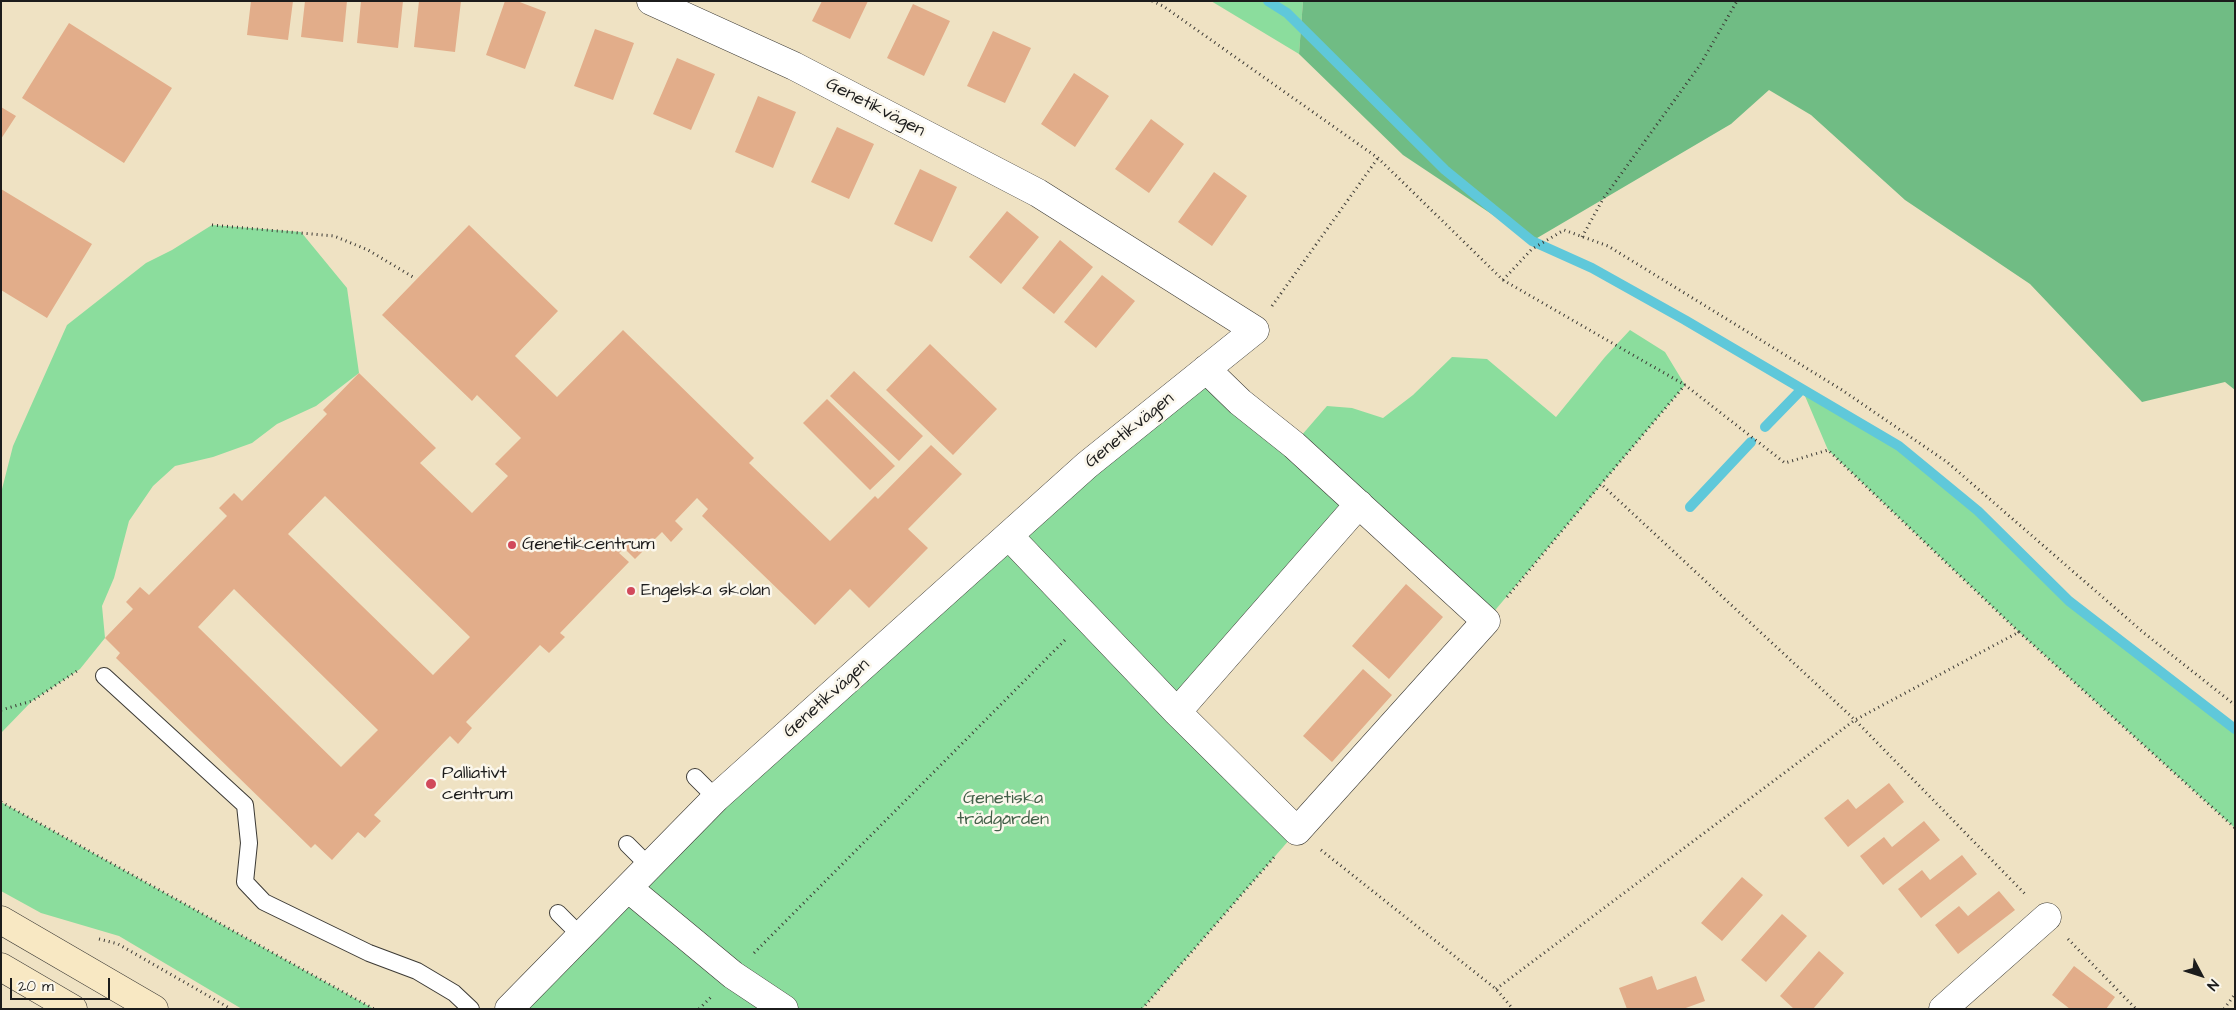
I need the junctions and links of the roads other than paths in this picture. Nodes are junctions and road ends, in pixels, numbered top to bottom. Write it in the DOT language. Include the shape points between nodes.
graph roads {
  1 [pos="651,1"];
  2 [pos="1206,369"];
  3 [pos="1359,504"];
  4 [pos="1009,536"];
  5 [pos="104,676"];
  6 [pos="1177,712"];
  7 [pos="695,777"];
  8 [pos="716,798"];
  9 [pos="627,844"];
  10 [pos="649,866"];
  11 [pos="628,888"];
  12 [pos="558,913"];
  13 [pos="2047,916"];
  14 [pos="1,920"];
  15 [pos="581,936"];
  16 [pos="1,967"];
  17 [pos="73,1009"];
  18 [pos="154,1009"];
  19 [pos="471,1009"];
  20 [pos="509,1009"];
  21 [pos="784,1009"];
  22 [pos="1942,1009"];
  1 -- 2 [label="street, Genetikvägen" via="794,66 1038,193 1254,330"];
  2 -- 3 [label="street"];
  2 -- 4 [label="street, Genetikvägen" via="1087,465"];
  3 -- 6 [label="street"];
  3 -- 6 [label="street" via="1486,621 1297,831"];
  4 -- 6 [label="street"];
  4 -- 8 [label="street, Genetikvägen"];
  5 -- 19 [label="lane" via="245,805 249,843 245,882 264,902 417,971 454,992"];
  7 -- 8 [label="lane"];
  8 -- 10 [label="street, Genetikvägen"];
  9 -- 10 [label="lane"];
  10 -- 11 [label="street, Genetikvägen"];
  11 -- 15 [label="street, Genetikvägen"];
  11 -- 21 [label="street" via="733,975"];
  12 -- 15 [label="lane"];
  13 -- 22 [label="street"];
  14 -- 18 [label="main road"];
  15 -- 20 [label="street, Genetikvägen"];
  16 -- 17 [label="main road"];
}
